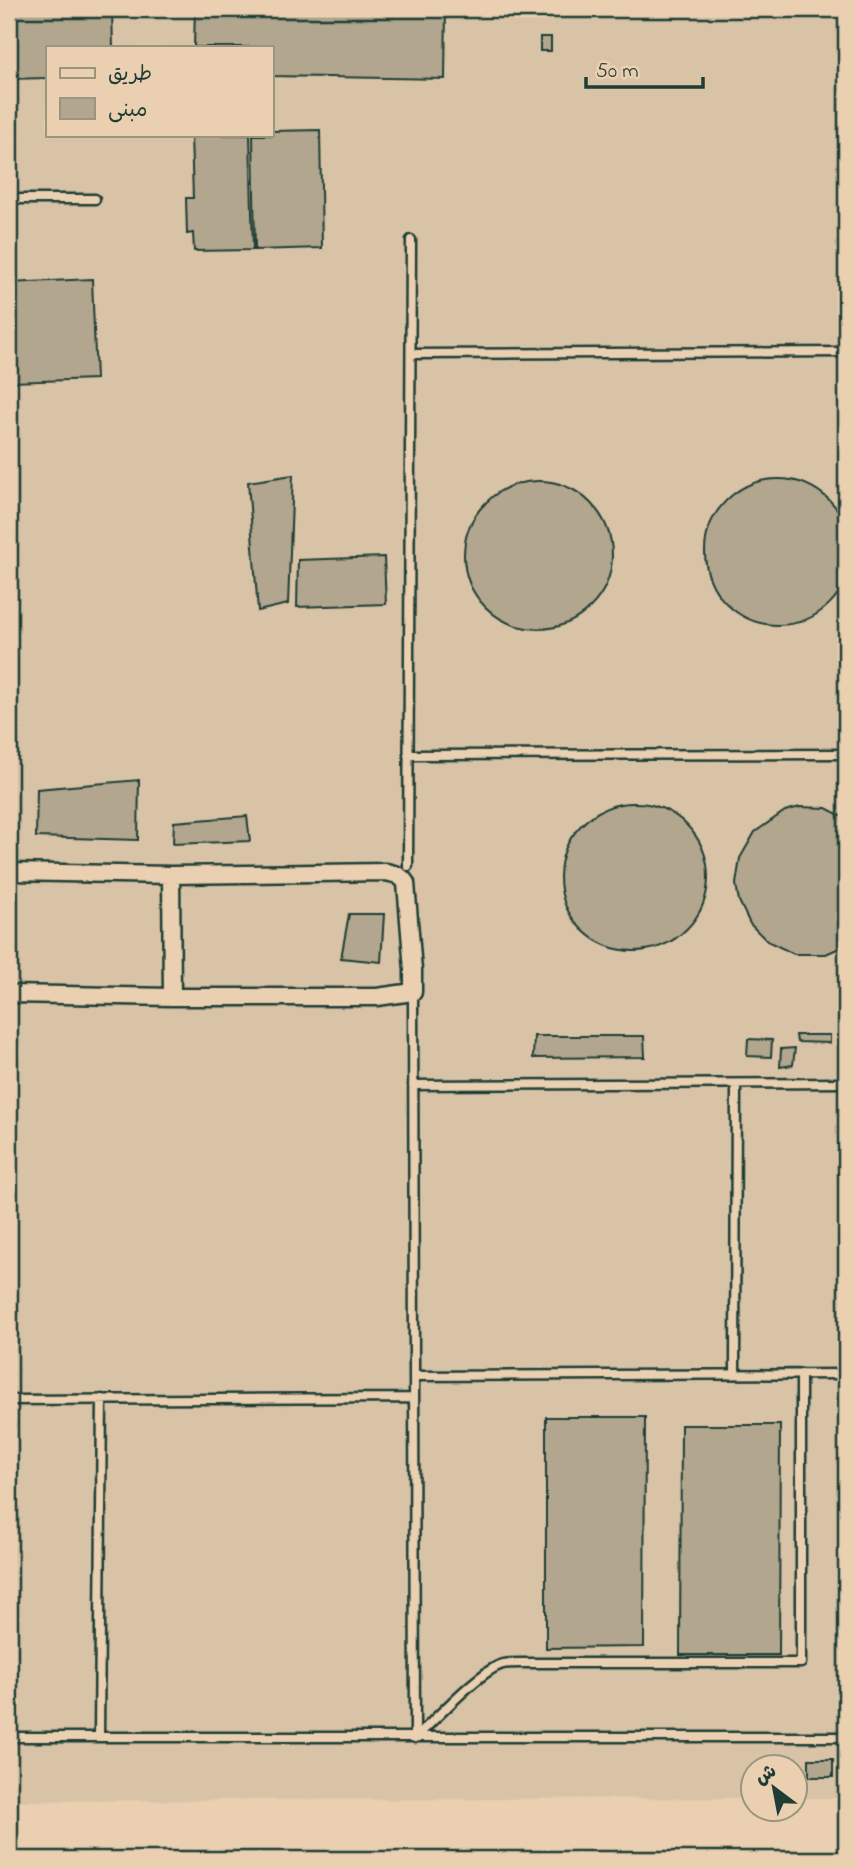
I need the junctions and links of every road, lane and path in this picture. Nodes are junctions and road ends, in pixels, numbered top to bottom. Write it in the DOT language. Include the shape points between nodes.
graph roads {
  1 [pos="94,198"];
  2 [pos="9,199"];
  3 [pos="411,240"];
  4 [pos="846,352"];
  5 [pos="412,354"];
  6 [pos="846,754"];
  7 [pos="408,755"];
  8 [pos="408,866"];
  9 [pos="9,872"];
  10 [pos="171,875"];
  11 [pos="413,992"];
  12 [pos="9,994"];
  13 [pos="172,997"];
  14 [pos="846,1083"];
  15 [pos="736,1084"];
  16 [pos="413,1085"];
  17 [pos="735,1374"];
  18 [pos="802,1374"];
  19 [pos="846,1374"];
  20 [pos="414,1376"];
  21 [pos="414,1398"];
  22 [pos="102,1399"];
  23 [pos="9,1400"];
  24 [pos="99,1736"];
  25 [pos="9,1737"];
  26 [pos="846,1737"];
  27 [pos="415,1738"];
  1 -- 2 [label="lane"];
  3 -- 5 [label="lane"];
  4 -- 5 [label="lane"];
  5 -- 7 [label="lane"];
  6 -- 7 [label="lane"];
  7 -- 8 [label="lane"];
  9 -- 10 [label="street"];
  10 -- 11 [label="street" via="396,874 406,883"];
  10 -- 13 [label="street"];
  11 -- 13 [label="street" via="377,997"];
  11 -- 16 [label="lane"];
  12 -- 13 [label="street"];
  14 -- 15 [label="lane"];
  15 -- 16 [label="lane"];
  15 -- 17 [label="lane"];
  16 -- 20 [label="lane"];
  17 -- 18 [label="lane"];
  17 -- 20 [label="lane"];
  18 -- 19 [label="lane"];
  18 -- 27 [label="lane" via="801,1663 502,1664 487,1672"];
  20 -- 21 [label="lane"];
  21 -- 22 [label="lane"];
  21 -- 27 [label="lane"];
  22 -- 23 [label="lane"];
  22 -- 24 [label="lane"];
  24 -- 25 [label="lane"];
  24 -- 27 [label="lane"];
  26 -- 27 [label="lane"];
}
